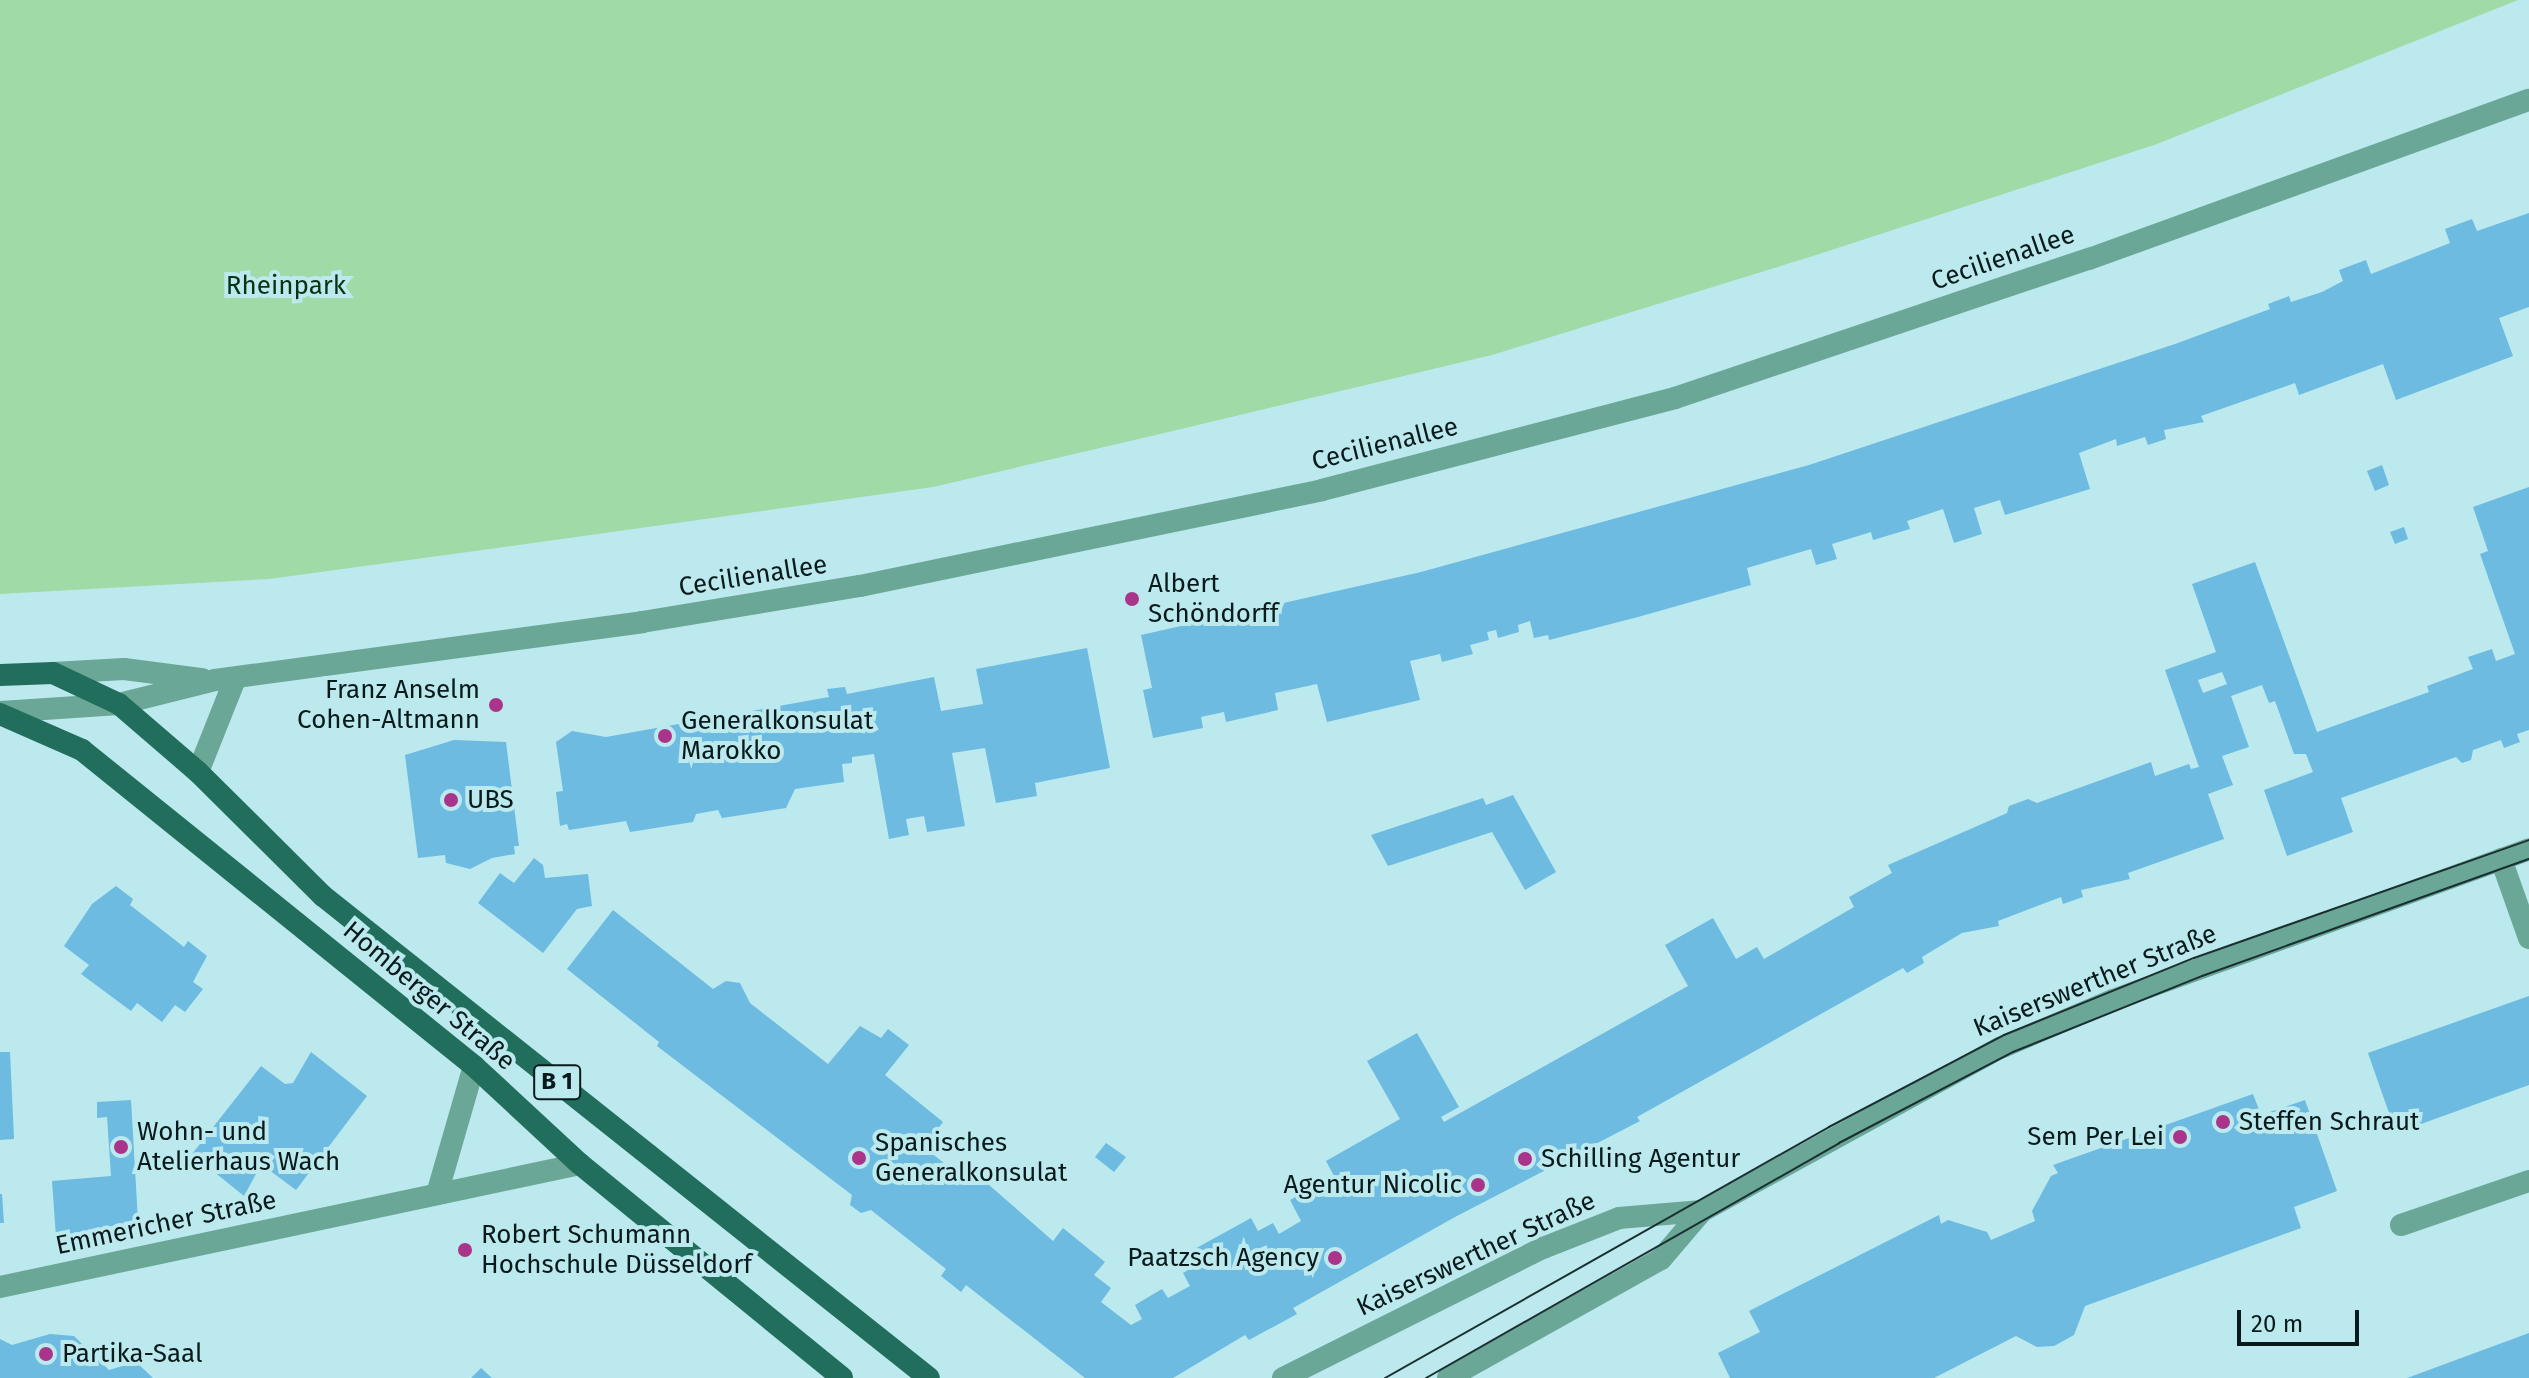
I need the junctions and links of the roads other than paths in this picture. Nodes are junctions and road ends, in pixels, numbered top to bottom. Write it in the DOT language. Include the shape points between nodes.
graph roads {
  1 [pos="2529,100"];
  2 [pos="53,673"];
  3 [pos="0,675"];
  4 [pos="225,680"];
  5 [pos="119,704"];
  6 [pos="0,713"];
  7 [pos="198,772"];
  8 [pos="2529,849"];
  9 [pos="2501,859"];
  10 [pos="2529,938"];
  11 [pos="474,1066"];
  12 [pos="580,1164"];
  13 [pos="2529,1181"];
  14 [pos="437,1194"];
  15 [pos="1702,1211"];
  16 [pos="2401,1225"];
  17 [pos="0,1287"];
  18 [pos="842,1378"];
  19 [pos="929,1378"];
  20 [pos="1283,1378"];
  21 [pos="1448,1378"];
  1 -- 4 [label="street, Cecilienallee" via="2089,259 1675,398 1322,490 860,586"];
  2 -- 3 [label="main road, Cecilienallee / B 1"];
  2 -- 4 [label="street, Cecilienallee" via="124,669"];
  2 -- 5 [label="main road, B 1"];
  4 -- 5 [label="street, Cecilienallee"];
  4 -- 7 [label="street"];
  5 -- 6 [label="street, Cecilienallee"];
  5 -- 7 [label="main road, B 1"];
  6 -- 11 [label="main road, Homberger Straße / B 1" via="82,750"];
  7 -- 19 [label="main road, Homberger Straße / B 1" via="323,896"];
  8 -- 9 [label="street, Kaiserswerther Straße"];
  9 -- 10 [label="street"];
  9 -- 15 [label="street, Kaiserswerther Straße" via="2113,1000 2000,1048"];
  11 -- 12 [label="main road, Homberger Straße / B 1"];
  11 -- 14 [label="street"];
  12 -- 14 [label="street, Emmericher Straße"];
  12 -- 18 [label="main road, Homberger Straße / B 1"];
  13 -- 16 [label="street"];
  14 -- 17 [label="street, Emmericher Straße"];
  15 -- 20 [label="street, Kaiserswerther Straße" via="1619,1218 1543,1248"];
  15 -- 21 [label="street, Kaiserswerther Straße" via="1661,1259"];
}
